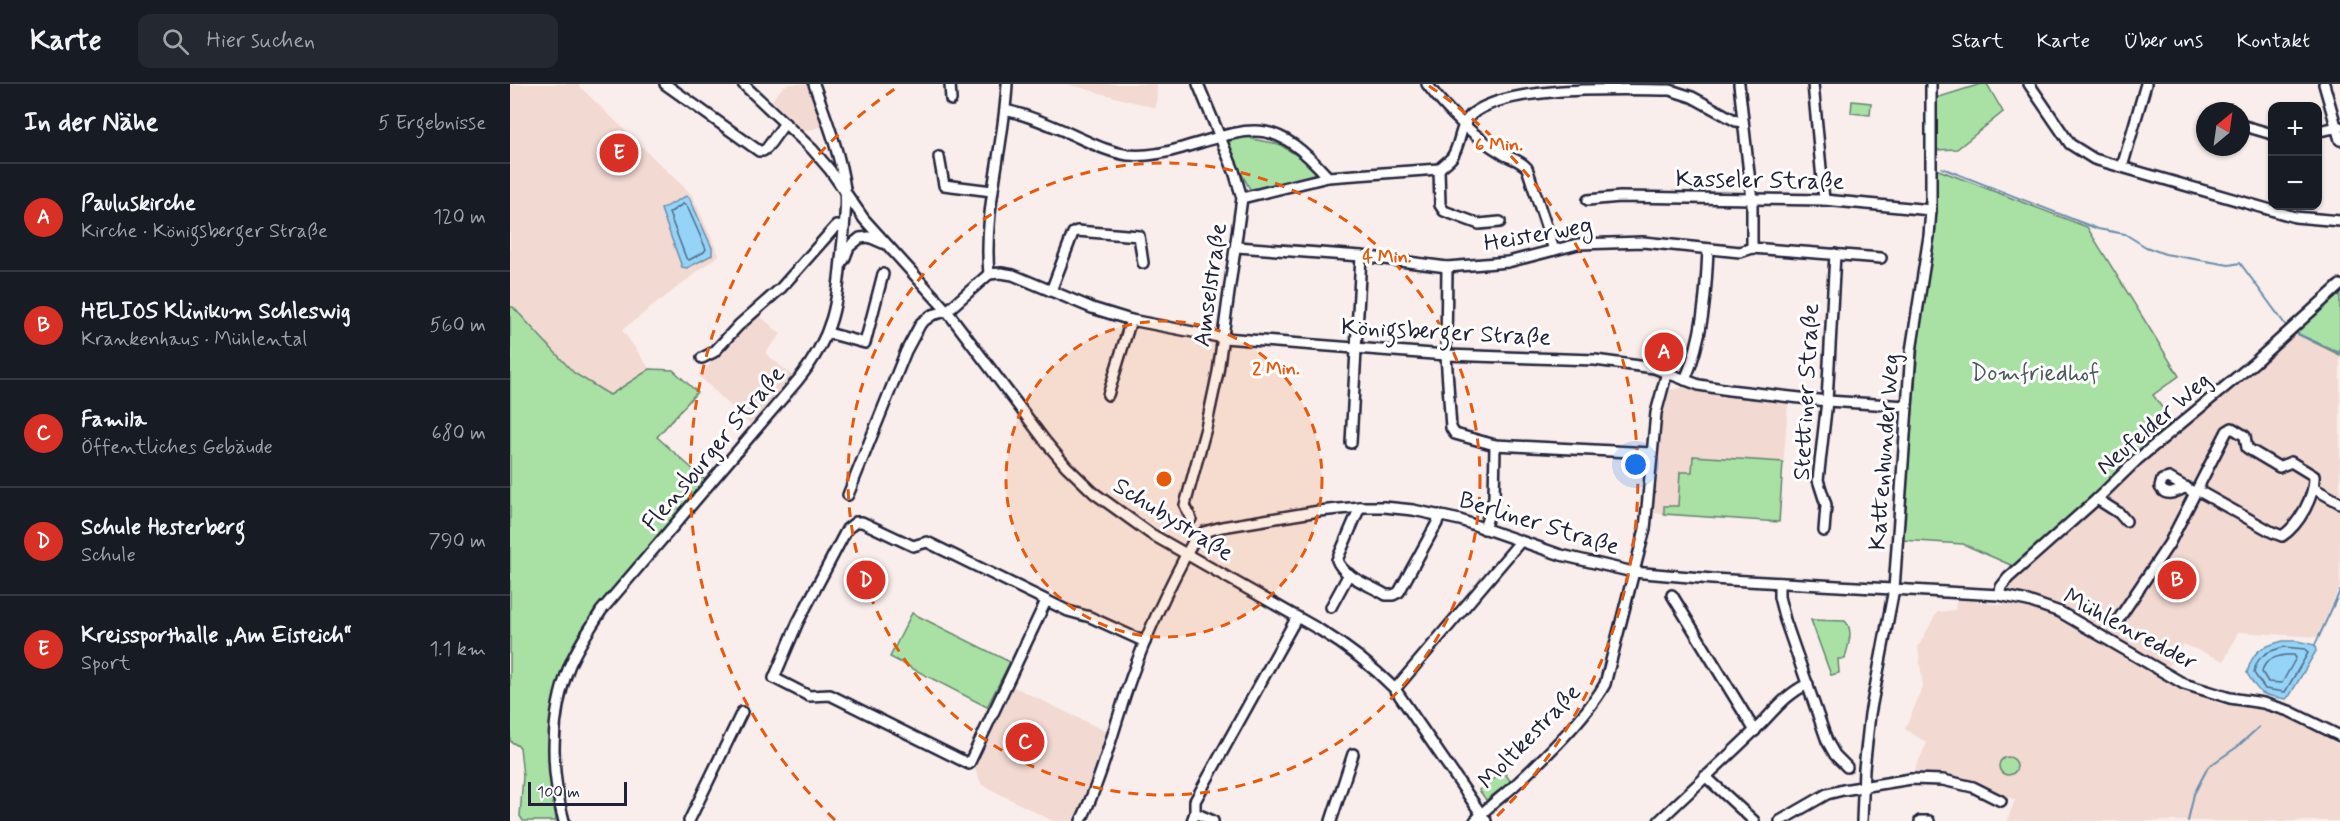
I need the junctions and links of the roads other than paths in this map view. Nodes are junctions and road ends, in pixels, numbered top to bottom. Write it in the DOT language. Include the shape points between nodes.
graph roads {
  1 [pos="665,84"];
  2 [pos="743,84"];
  3 [pos="814,84"];
  4 [pos="950,84"];
  5 [pos="1007,84"];
  6 [pos="1198,84"];
  7 [pos="1427,84"];
  8 [pos="1739,84"];
  9 [pos="1813,84"];
  10 [pos="1931,84"];
  11 [pos="2029,84"];
  12 [pos="2146,84"];
  13 [pos="2324,84"];
  14 [pos="951,100"];
  15 [pos="1005,110"];
  16 [pos="1743,122"];
  17 [pos="785,123"];
  18 [pos="1464,126"];
  19 [pos="2339,127"];
  20 [pos="2250,128"];
  21 [pos="2322,130"];
  22 [pos="2268,133"];
  23 [pos="1219,137"];
  24 [pos="2340,140"];
  25 [pos="939,157"];
  26 [pos="2122,167"];
  27 [pos="1439,169"];
  28 [pos="1328,177"];
  29 [pos="845,190"];
  30 [pos="992,191"];
  31 [pos="1242,198"];
  32 [pos="1588,200"];
  33 [pos="1752,200"];
  34 [pos="1824,200"];
  35 [pos="1931,210"];
  36 [pos="2340,221"];
  37 [pos="1500,222"];
  38 [pos="844,227"];
  39 [pos="1237,247"];
  40 [pos="890,248"];
  41 [pos="1752,248"];
  42 [pos="1708,249"];
  43 [pos="1554,250"];
  44 [pos="1835,254"];
  45 [pos="1361,256"];
  46 [pos="1881,258"];
  47 [pos="1143,263"];
  48 [pos="1447,267"];
  49 [pos="840,270"];
  50 [pos="883,274"];
  51 [pos="989,274"];
  52 [pos="2340,285"];
  53 [pos="1051,291"];
  54 [pos="947,311"];
  55 [pos="1131,320"];
  56 [pos="828,333"];
  57 [pos="1224,338"];
  58 [pos="1356,348"];
  59 [pos="1446,355"];
  60 [pos="702,358"];
  61 [pos="1667,372"];
  62 [pos="1685,380"];
  63 [pos="1108,395"];
  64 [pos="1827,401"];
  65 [pos="1907,406"];
  66 [pos="1351,443"];
  67 [pos="1495,445"];
  68 [pos="1651,453"];
  69 [pos="2186,487"];
  70 [pos="2315,489"];
  71 [pos="2196,492"];
  72 [pos="848,495"];
  73 [pos="2097,500"];
  74 [pos="2340,503"];
  75 [pos="1360,507"];
  76 [pos="1439,515"];
  77 [pos="1191,519"];
  78 [pos="2126,520"];
  79 [pos="1484,529"];
  80 [pos="1824,531"];
  81 [pos="1520,542"];
  82 [pos="1186,555"];
  83 [pos="1633,572"];
  84 [pos="1349,574"];
  85 [pos="1779,583"];
  86 [pos="1894,589"];
  87 [pos="1672,594"];
  88 [pos="1999,595"];
  89 [pos="1046,601"];
  90 [pos="1331,607"];
  91 [pos="1297,617"];
  92 [pos="2116,623"];
  93 [pos="1145,642"];
  94 [pos="1808,684"];
  95 [pos="1395,689"];
  96 [pos="741,711"];
  97 [pos="1755,730"];
  98 [pos="2340,736"];
  99 [pos="1353,754"];
  100 [pos="1847,767"];
  101 [pos="1705,777"];
  102 [pos="1863,787"];
  103 [pos="2001,801"];
  104 [pos="1193,817"];
  105 [pos="1480,819"];
  106 [pos="564,821"];
  107 [pos="689,821"];
  108 [pos="1081,821"];
  109 [pos="1213,821"];
  110 [pos="1331,821"];
  111 [pos="1659,821"];
  112 [pos="1754,821"];
  113 [pos="1780,821"];
  114 [pos="1862,821"];
  115 [pos="1920,821"];
  116 [pos="1929,821"];
  1 -- 17 [label="street" via="759,151 766,148"];
  2 -- 17 [label="street, Schubystraße"];
  3 -- 29 [label="street, Flensburger Straße"];
  4 -- 14 [label="street"];
  5 -- 15 [label="street"];
  6 -- 23 [label="street, Amselstraße"];
  7 -- 18 [label="street"];
  8 -- 16 [label="street"];
  9 -- 34 [label="street"];
  10 -- 35 [label="street, Kattenhunder Weg"];
  11 -- 26 [label="street" via="2070,144 2094,159"];
  12 -- 26 [label="street"];
  13 -- 19 [label="street"];
  15 -- 23 [label="street" via="1127,155 1165,153"];
  15 -- 30 [label="street"];
  16 -- 18 [label="street" via="1671,90 1569,91 1496,102 1471,116"];
  16 -- 33 [label="street"];
  17 -- 29 [label="street, Schubystraße"];
  18 -- 27 [label="street" via="1452,158"];
  18 -- 43 [label="street" via="1527,168"];
  19 -- 21 [label="street"];
  19 -- 24 [label="street"];
  20 -- 22 [label="street"];
  23 -- 28 [label="street" via="1249,130 1281,136 1298,146"];
  23 -- 31 [label="street, Amselstraße"];
  25 -- 30 [label="street" via="944,185"];
  26 -- 36 [label="street" via="2295,217"];
  27 -- 28 [label="street"];
  27 -- 37 [label="street" via="1440,205 1444,211 1479,224"];
  28 -- 31 [label="street"];
  29 -- 38 [label="street, Flensburger Straße"];
  29 -- 40 [label="street, Schubystraße"];
  30 -- 51 [label="street"];
  31 -- 39 [label="street, Amselstraße"];
  32 -- 33 [label="street, Kasseler Straße"];
  33 -- 34 [label="street, Kasseler Straße"];
  33 -- 41 [label="street"];
  34 -- 35 [label="street, Kasseler Straße"];
  35 -- 65 [label="street, Kattenhunder Weg"];
  38 -- 49 [label="street, Flensburger Straße"];
  38 -- 60 [label="street" via="836,226 781,288 714,352"];
  39 -- 45 [label="street, Heisterweg"];
  39 -- 57 [label="street, Amselstraße"];
  40 -- 49 [label="street" via="869,237 860,238 849,247"];
  40 -- 54 [label="street, Schubystraße"];
  41 -- 42 [label="street, Heisterweg" via="1740,252"];
  41 -- 44 [label="street, Heisterweg"];
  42 -- 43 [label="street, Heisterweg" via="1643,242 1578,244"];
  42 -- 62 [label="street" via="1703,321"];
  43 -- 48 [label="street, Heisterweg" via="1508,262"];
  44 -- 46 [label="street, Heisterweg"];
  44 -- 64 [label="street, Stettiner Straße"];
  45 -- 48 [label="street, Heisterweg"];
  45 -- 58 [label="street"];
  47 -- 53 [label="street" via="1139,236 1077,231"];
  48 -- 59 [label="street"];
  49 -- 56 [label="street, Flensburger Straße"];
  50 -- 56 [label="street" via="865,343"];
  51 -- 53 [label="street, Königsberger Straße" via="1013,275"];
  51 -- 54 [label="street"];
  52 -- 73 [label="street, Neufelder Weg" via="2138,459"];
  53 -- 55 [label="street, Königsberger Straße"];
  54 -- 72 [label="street" via="932,315 916,332"];
  54 -- 82 [label="street, Schubystraße" via="1065,466 1119,512"];
  55 -- 57 [label="street, Königsberger Straße"];
  55 -- 63 [label="street"];
  56 -- 106 [label="street, Flensburger Straße" via="808,368 601,611 576,652 562,693 554,746 557,794"];
  57 -- 58 [label="street, Königsberger Straße"];
  57 -- 77 [label="street, Amselstraße" via="1213,397 1186,496"];
  58 -- 59 [label="street, Königsberger Straße"];
  58 -- 66 [label="street"];
  59 -- 61 [label="street, Königsberger Straße" via="1595,360"];
  59 -- 67 [label="street" via="1451,428 1455,434"];
  61 -- 62 [label="street, Königsberger Straße"];
  61 -- 68 [label="street, Moltkestraße"];
  62 -- 64 [label="street, Königsberger Straße" via="1729,390"];
  64 -- 65 [label="street, Königsberger Straße"];
  64 -- 80 [label="street, Stettiner Straße" via="1818,480 1826,505"];
  65 -- 86 [label="street, Kattenhunder Weg"];
  67 -- 68 [label="street"];
  67 -- 79 [label="street" via="1494,498"];
  68 -- 83 [label="street, Moltkestraße" via="1647,514"];
  69 -- 71 [label="street"];
  70 -- 71 [label="street" via="2291,530 2282,536"];
  70 -- 71 [label="street" via="2314,476 2306,469 2291,462 2280,467 2247,448 2245,436 2232,428"];
  70 -- 74 [label="street"];
  71 -- 92 [label="street" via="2169,544"];
  73 -- 78 [label="street"];
  73 -- 88 [label="street, Neufelder Weg" via="2008,578"];
  75 -- 76 [label="street, Berliner Straße"];
  75 -- 82 [label="street, Berliner Straße" via="1204,532"];
  75 -- 84 [label="street" via="1337,560"];
  76 -- 79 [label="street, Berliner Straße"];
  76 -- 84 [label="street" via="1399,592 1386,594"];
  79 -- 81 [label="street, Berliner Straße"];
  81 -- 83 [label="street, Berliner Straße"];
  81 -- 95 [label="street"];
  82 -- 91 [label="street, Schubystraße"];
  82 -- 93 [label="street, Berliner Straße"];
  83 -- 85 [label="street, Berliner Straße"];
  83 -- 105 [label="street, Moltkestraße" via="1609,675 1599,694"];
  84 -- 90 [label="street"];
  85 -- 86 [label="street, Berliner Straße"];
  85 -- 94 [label="street" via="1785,620"];
  86 -- 88 [label="street, Mühlenredder"];
  86 -- 102 [label="street, Kattenhunder Weg" via="1874,690"];
  87 -- 97 [label="street"];
  88 -- 98 [label="street, Mühlenredder" via="2060,612 2184,684 2289,711"];
  89 -- 89 [label="street" via="927,543 913,546 856,522 846,529 774,678 809,696 830,695 969,764"];
  89 -- 93 [label="street"];
  91 -- 95 [label="street, Schubystraße" via="1350,649"];
  91 -- 104 [label="street" via="1195,801"];
  93 -- 108 [label="street, Berliner Straße" via="1096,789"];
  94 -- 97 [label="street" via="1785,699"];
  94 -- 100 [label="street" via="1827,741"];
  95 -- 105 [label="street, Schubystraße"];
  96 -- 107 [label="street"];
  97 -- 101 [label="street"];
  99 -- 110 [label="street"];
  101 -- 111 [label="street"];
  101 -- 112 [label="street"];
  102 -- 103 [label="street" via="1911,779 1943,780 1973,787"];
  102 -- 113 [label="street" via="1827,794"];
  102 -- 114 [label="street, Kattenhunder Weg"];
  104 -- 109 [label="street"];
  115 -- 116 [label="street"];
}
